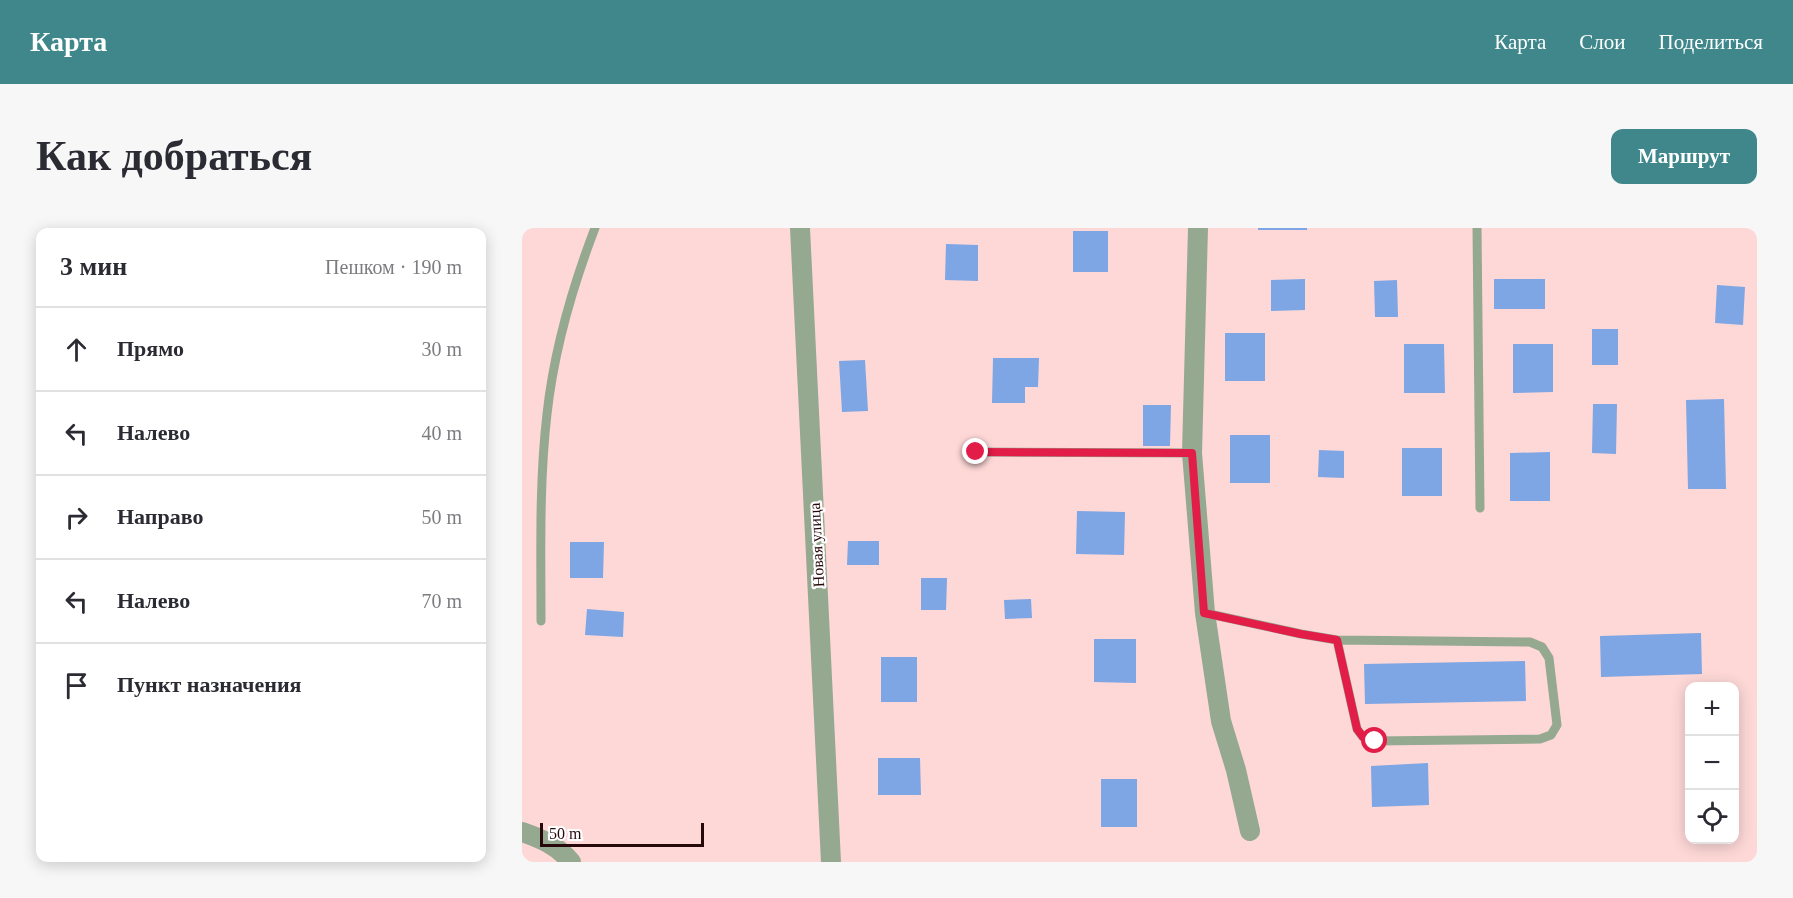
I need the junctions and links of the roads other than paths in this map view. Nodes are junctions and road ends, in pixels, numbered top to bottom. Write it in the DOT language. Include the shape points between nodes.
graph roads {
  1 [pos="595,228"];
  2 [pos="800,228"];
  3 [pos="1198,228"];
  4 [pos="1477,228"];
  5 [pos="976,452"];
  6 [pos="1192,453"];
  7 [pos="1480,508"];
  8 [pos="1204,613"];
  9 [pos="541,621"];
  10 [pos="1337,640"];
  11 [pos="1250,831"];
  12 [pos="522,832"];
  13 [pos="571,862"];
  14 [pos="831,862"];
  1 -- 9 [label="lane" via="564,320 547,413 540,518"];
  2 -- 14 [label="street, Новая улица"];
  3 -- 6 [label="street"];
  4 -- 7 [label="lane"];
  5 -- 6 [label="lane"];
  6 -- 8 [label="street"];
  8 -- 10 [label="lane"];
  8 -- 11 [label="street" via="1221,721"];
  10 -- 10 [label="lane" via="1530,642 1542,647 1549,658 1557,725 1551,735 1540,739 1375,741 1363,737 1357,729"];
  12 -- 13 [label="street" via="560,849"];
}
